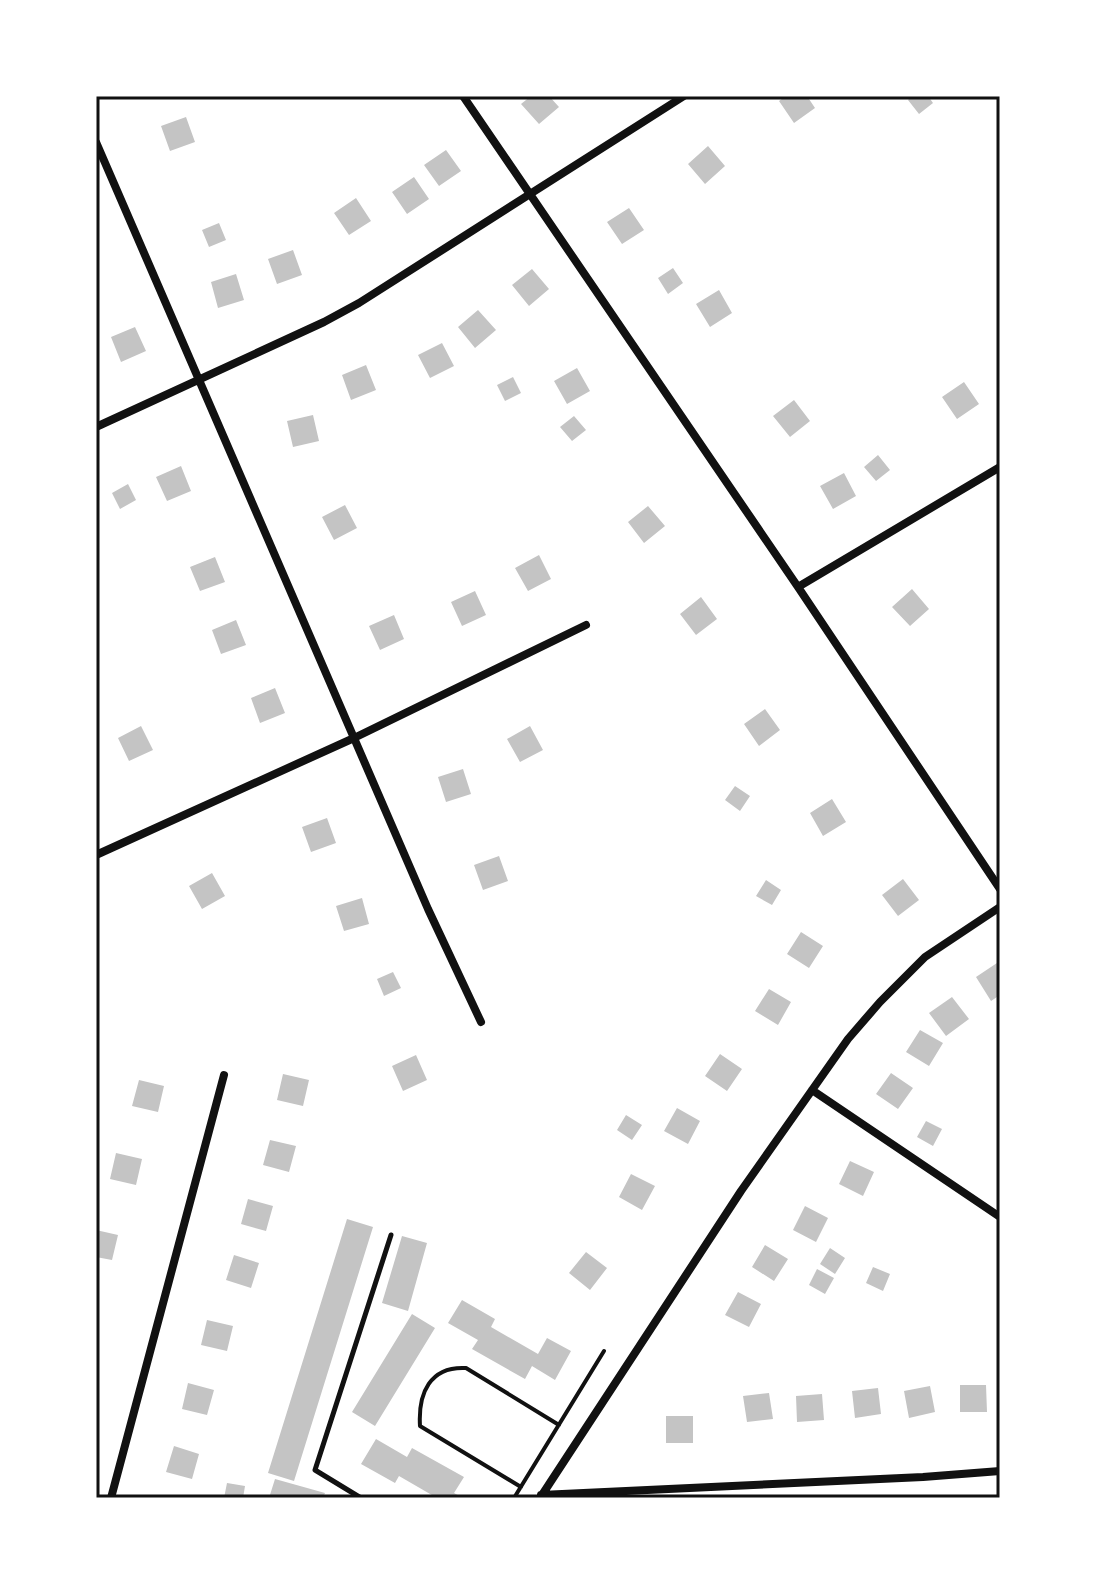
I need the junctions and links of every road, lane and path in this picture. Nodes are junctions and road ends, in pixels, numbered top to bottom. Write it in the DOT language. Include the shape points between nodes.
graph roads {
  1 [pos="463,96"];
  2 [pos="684,96"];
  3 [pos="96,142"];
  4 [pos="530,194"];
  5 [pos="200,379"];
  6 [pos="96,427"];
  7 [pos="1000,467"];
  8 [pos="798,587"];
  9 [pos="586,625"];
  10 [pos="354,738"];
  11 [pos="96,855"];
  12 [pos="1000,889"];
  13 [pos="1000,907"];
  14 [pos="481,1022"];
  15 [pos="224,1075"];
  16 [pos="812,1090"];
  17 [pos="1000,1217"];
  18 [pos="391,1235"];
  19 [pos="604,1351"];
  20 [pos="559,1425"];
  21 [pos="1000,1471"];
  22 [pos="521,1487"];
  23 [pos="540,1497"];
  24 [pos="111,1498"];
  25 [pos="361,1498"];
  26 [pos="514,1498"];
  1 -- 4 [label="street"];
  2 -- 4 [label="street"];
  3 -- 5 [label="street"];
  4 -- 5 [label="street" via="359,303"];
  4 -- 8 [label="street"];
  5 -- 6 [label="street"];
  5 -- 10 [label="street"];
  7 -- 8 [label="street"];
  8 -- 12 [label="street"];
  9 -- 10 [label="street"];
  10 -- 11 [label="street"];
  10 -- 14 [label="street"];
  13 -- 16 [label="street" via="925,957 848,1039"];
  15 -- 24 [label="street"];
  16 -- 17 [label="street"];
  16 -- 23 [label="street"];
  18 -- 25 [label="lane" via="315,1470"];
  19 -- 20 [label="path"];
  20 -- 22 [label="path"];
  20 -- 22 [label="path" via="466,1368 437,1373 425,1390 420,1426"];
  21 -- 23 [label="street"];
  22 -- 26 [label="path"];
}
